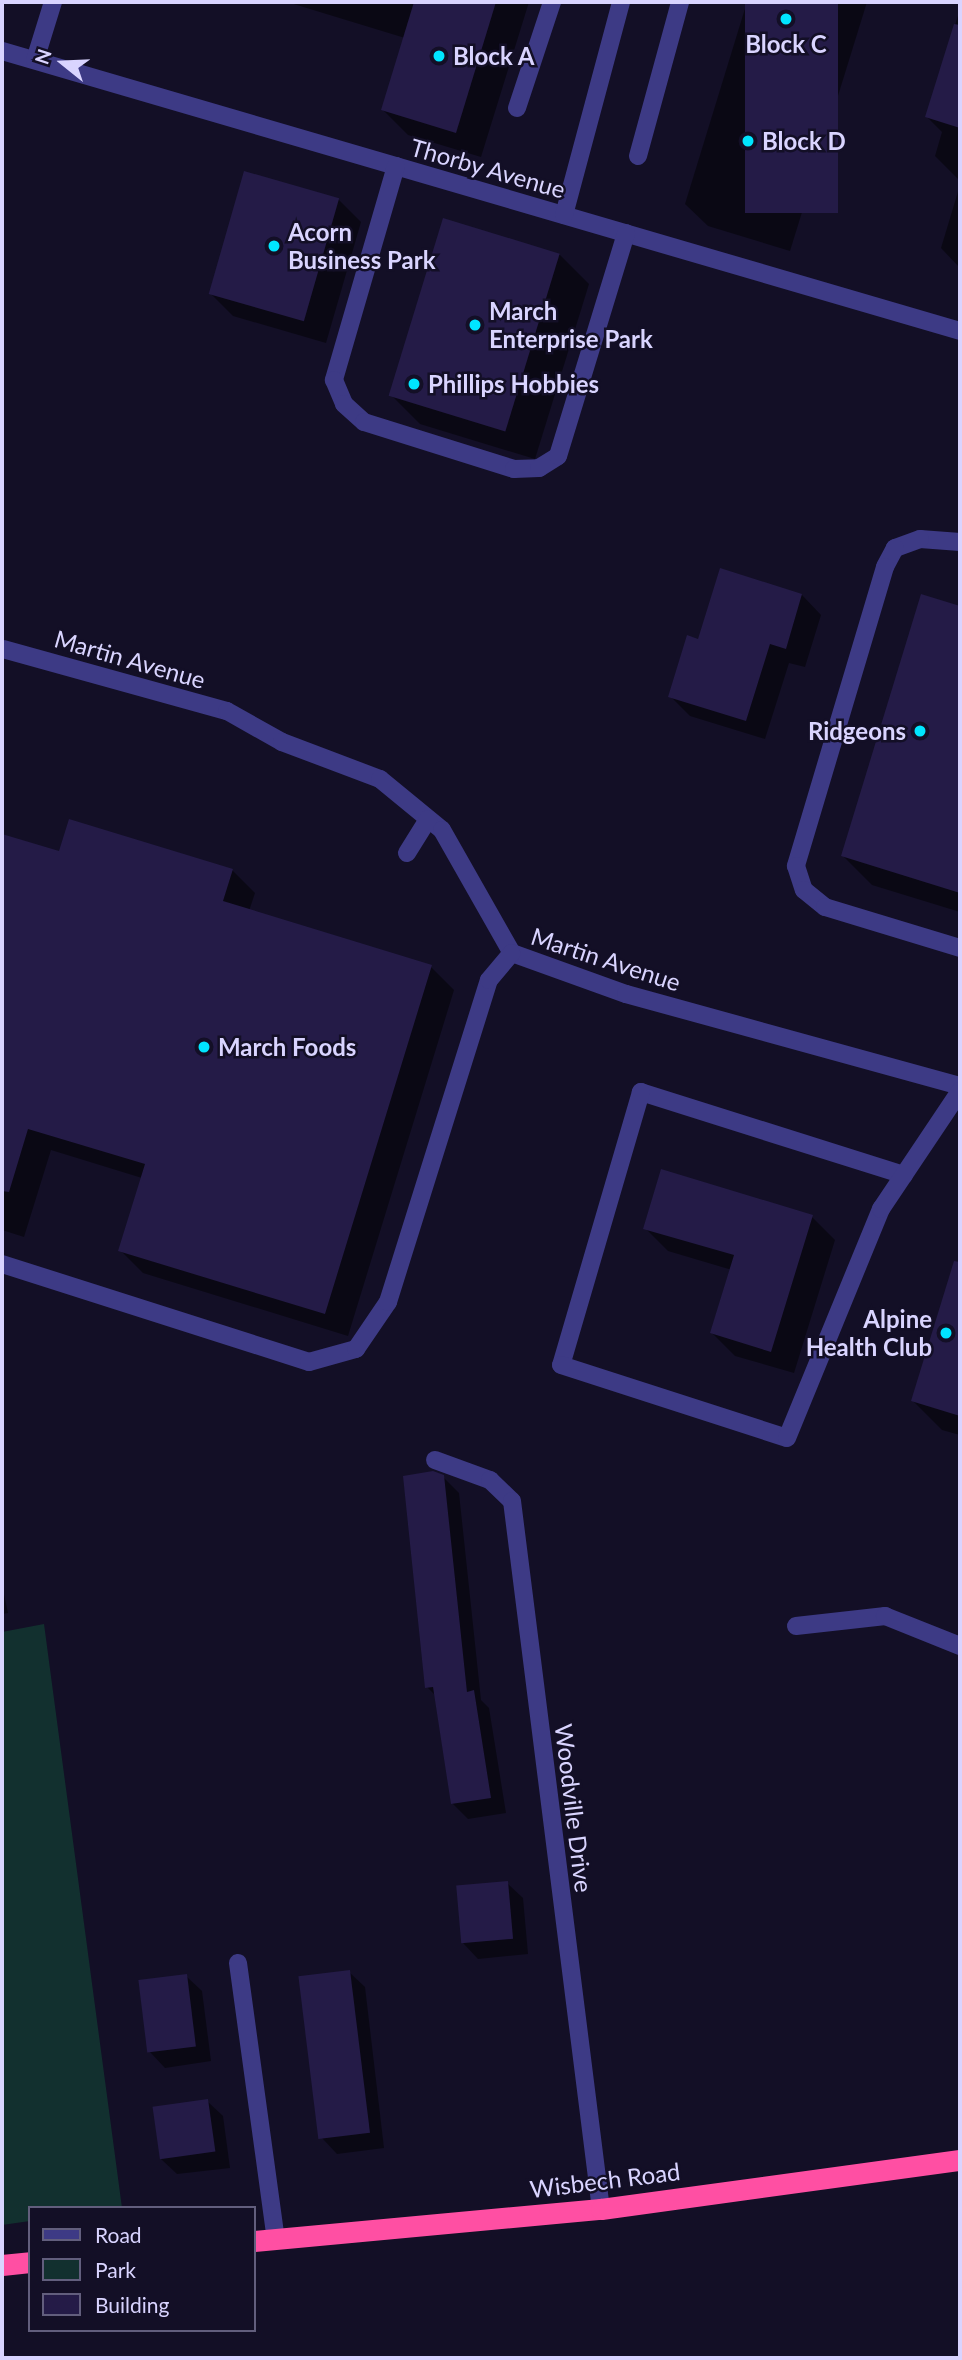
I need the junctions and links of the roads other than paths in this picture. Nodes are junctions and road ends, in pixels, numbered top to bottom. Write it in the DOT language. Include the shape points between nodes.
graph roads {
  1 [pos="53,2"];
  2 [pos="552,2"];
  3 [pos="621,2"];
  4 [pos="680,2"];
  5 [pos="2,51"];
  6 [pos="35,60"];
  7 [pos="517,107"];
  8 [pos="638,156"];
  9 [pos="396,166"];
  10 [pos="564,215"];
  11 [pos="626,233"];
  12 [pos="960,331"];
  13 [pos="960,542"];
  14 [pos="4,649"];
  15 [pos="428,819"];
  16 [pos="407,853"];
  17 [pos="960,948"];
  18 [pos="512,953"];
  19 [pos="960,1088"];
  20 [pos="904,1175"];
  21 [pos="2,1265"];
  22 [pos="435,1460"];
  23 [pos="796,1626"];
  24 [pos="960,1646"];
  25 [pos="238,1963"];
  26 [pos="960,2160"];
  27 [pos="601,2209"];
  28 [pos="276,2239"];
  29 [pos="256,2241"];
  30 [pos="28,2262"];
  31 [pos="2,2265"];
  1 -- 6 [label="street"];
  2 -- 7 [label="street"];
  3 -- 10 [label="street"];
  4 -- 8 [label="street"];
  5 -- 6 [label="street, Thorby Avenue"];
  6 -- 9 [label="street, Thorby Avenue"];
  9 -- 10 [label="street, Thorby Avenue"];
  9 -- 11 [label="street" via="334,380 344,404 364,422 514,469 540,468 558,456"];
  10 -- 11 [label="street, Thorby Avenue"];
  11 -- 12 [label="street, Thorby Avenue"];
  13 -- 17 [label="street" via="920,539 895,548 885,567 796,866 804,890 825,907"];
  14 -- 15 [label="street, Martin Avenue" via="227,711 282,742 380,779"];
  15 -- 16 [label="street"];
  15 -- 18 [label="street, Martin Avenue" via="442,830"];
  18 -- 19 [label="street, Martin Avenue" via="626,995"];
  18 -- 21 [label="street" via="489,980 387,1302 356,1349 309,1362"];
  19 -- 20 [label="street"];
  20 -- 20 [label="street" via="881,1209 787,1438 561,1365 641,1092"];
  22 -- 27 [label="street, Woodville Drive" via="490,1480 512,1501"];
  23 -- 24 [label="street" via="885,1616"];
  25 -- 28 [label="street"];
  26 -- 27 [label="highway, Wisbech Road"];
  27 -- 28 [label="highway, Wisbech Road"];
  28 -- 29 [label="highway, Wisbech Road"];
  30 -- 31 [label="highway"];
}
